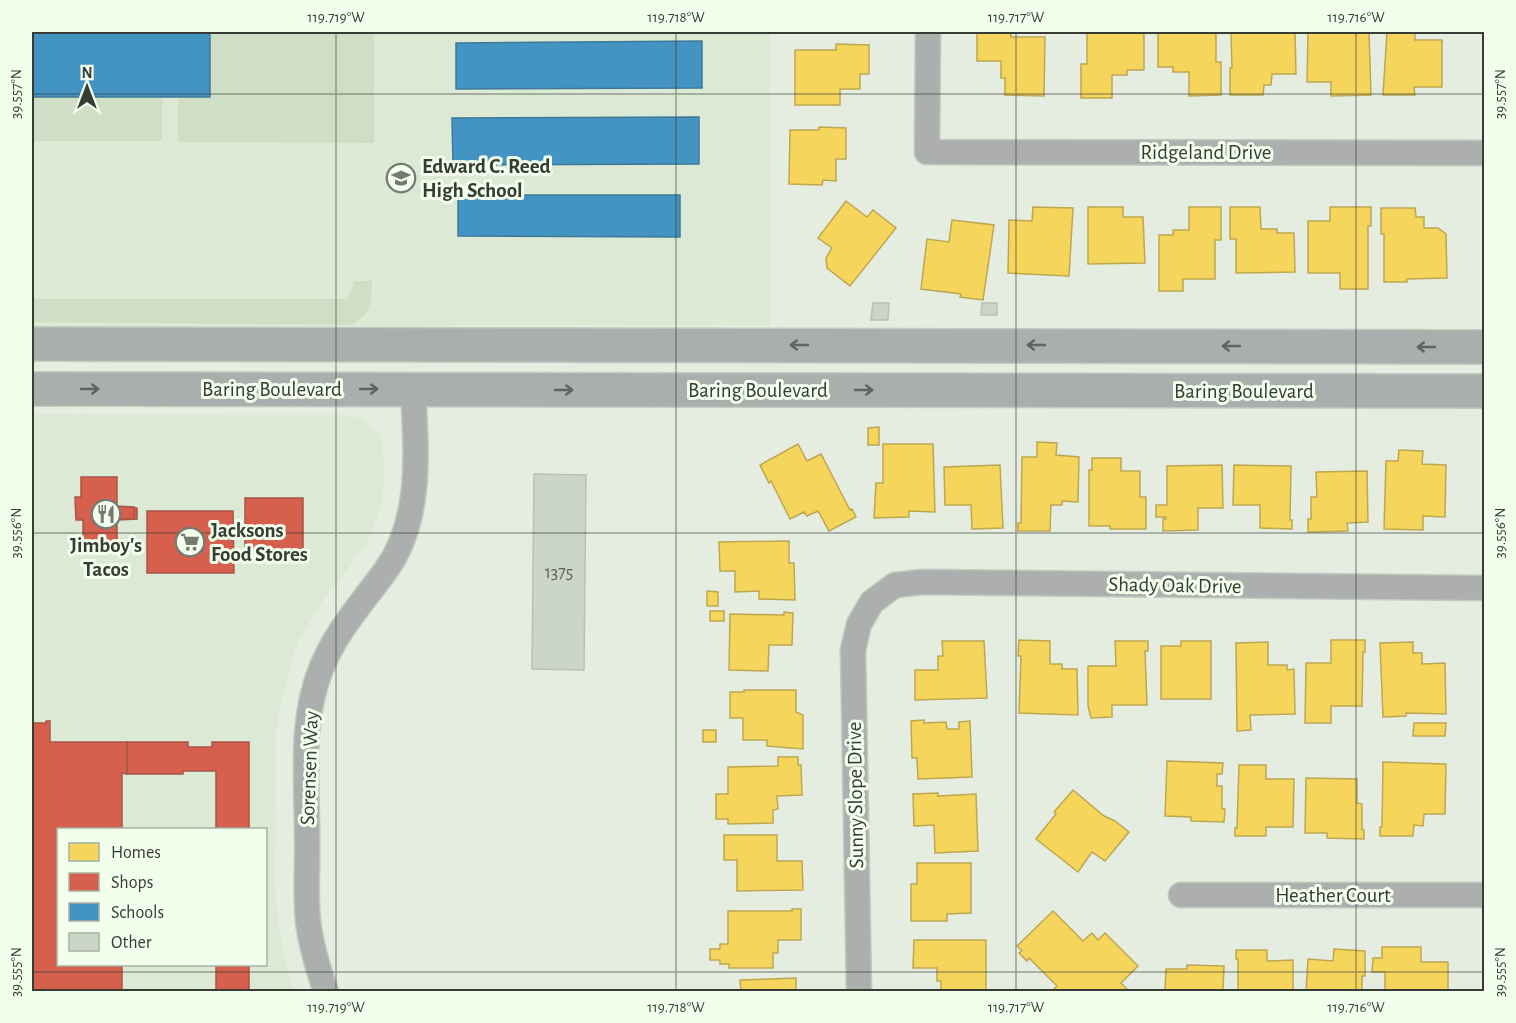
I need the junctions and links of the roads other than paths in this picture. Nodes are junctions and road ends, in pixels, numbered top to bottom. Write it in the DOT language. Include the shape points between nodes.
graph roads {
  1 [pos="928,32"];
  2 [pos="1485,153"];
  3 [pos="32,344"];
  4 [pos="412,344"];
  5 [pos="1485,347"];
  6 [pos="32,389"];
  7 [pos="412,389"];
  8 [pos="1485,391"];
  9 [pos="1485,588"];
  10 [pos="872,602"];
  11 [pos="1181,895"];
  12 [pos="1485,895"];
  13 [pos="326,992"];
  14 [pos="859,992"];
  1 -- 2 [label="street, Ridgeland Drive" via="927,152"];
  3 -- 4 [label="main road"];
  5 -- 4 [label="main road, one-way"];
  4 -- 7 [label="main road"];
  6 -- 7 [label="main road, Baring Boulevard, one-way"];
  7 -- 8 [label="main road, Baring Boulevard, one-way"];
  7 -- 13 [label="street, Sorensen Way" via="413,493 406,527 387,569 333,644 310,703 306,742 308,922"];
  9 -- 10 [label="street, Shady Oak Drive" via="923,582 895,585"];
  10 -- 14 [label="street, Sunny Slope Drive" via="859,624 853,650"];
  11 -- 12 [label="street, Heather Court"];
}
